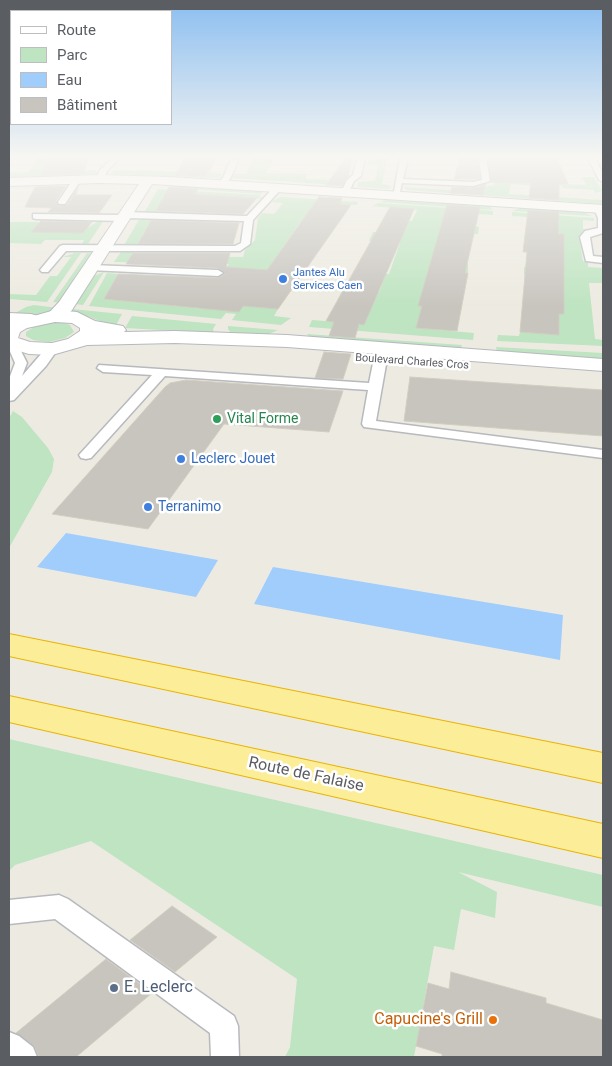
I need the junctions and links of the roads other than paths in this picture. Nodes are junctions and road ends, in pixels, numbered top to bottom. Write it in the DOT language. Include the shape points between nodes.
graph roads {
  1 [pos="130,208"];
  2 [pos="260,208"];
  3 [pos="600,209"];
  4 [pos="36,216"];
  5 [pos="125,216"];
  6 [pos="249,219"];
  7 [pos="105,248"];
  8 [pos="603,260"];
  9 [pos="92,268"];
  10 [pos="45,270"];
  11 [pos="218,273"];
  12 [pos="55,316"];
  13 [pos="9,319"];
  14 [pos="31,320"];
  15 [pos="87,332"];
  16 [pos="10,337"];
  17 [pos="258,340"];
  18 [pos="52,348"];
  19 [pos="469,355"];
  20 [pos="379,360"];
  21 [pos="567,363"];
  22 [pos="603,365"];
  23 [pos="103,368"];
  24 [pos="162,372"];
  25 [pos="374,386"];
  26 [pos="9,396"];
  27 [pos="603,454"];
  28 [pos="86,455"];
  29 [pos="9,645"];
  30 [pos="9,709"];
  31 [pos="603,768"];
  32 [pos="603,841"];
  33 [pos="9,912"];
  34 [pos="9,1046"];
  35 [pos="23,1057"];
  36 [pos="224,1057"];
  1 -- 5 [label="street"];
  2 -- 6 [label="lane"];
  3 -- 8 [label="lane" via="603,230 588,233 585,237 589,259"];
  4 -- 5 [label="lane"];
  5 -- 6 [label="lane"];
  5 -- 7 [label="street"];
  6 -- 7 [label="lane" via="246,244 238,249"];
  7 -- 9 [label="street"];
  7 -- 10 [label="lane" via="63,248"];
  9 -- 11 [label="lane"];
  9 -- 12 [label="street" via="66,306"];
  12 -- 14 [label="street"];
  12 -- 15 [label="street" via="77,318"];
  13 -- 14 [label="street"];
  14 -- 16 [label="street" via="20,324"];
  15 -- 17 [label="street, Boulevard Charles Cros"];
  15 -- 18 [label="street" via="75,343"];
  16 -- 18 [label="street" via="29,348"];
  16 -- 26 [label="lane" via="20,363"];
  17 -- 19 [label="street, Boulevard Charles Cros"];
  17 -- 20 [label="street, Boulevard Charles Cros"];
  18 -- 26 [label="lane" via="42,363"];
  19 -- 20 [label="lane" via="452,358 384,355"];
  19 -- 21 [label="street, Boulevard Charles Cros"];
  20 -- 21 [label="street, Boulevard Charles Cros" via="466,367"];
  20 -- 25 [label="lane"];
  21 -- 22 [label="street, Boulevard Charles Cros"];
  23 -- 24 [label="lane"];
  24 -- 25 [label="lane"];
  24 -- 28 [label="lane"];
  25 -- 27 [label="lane" via="369,424"];
  29 -- 31 [label="highway"];
  30 -- 32 [label="highway, Route de Falaise"];
  33 -- 36 [label="lane" via="59,907 224,1026"];
  34 -- 35 [label="lane"];
}
